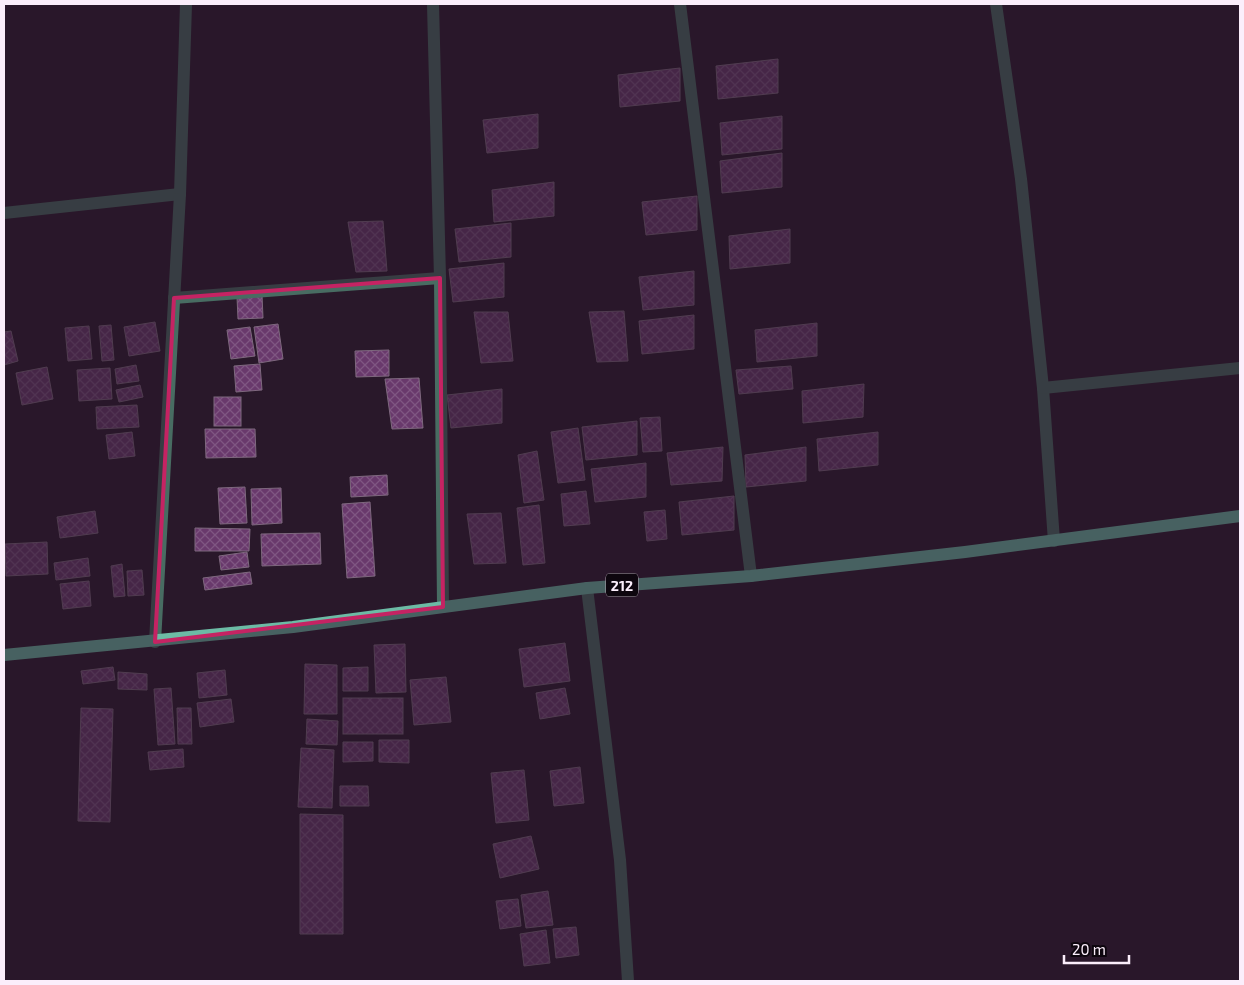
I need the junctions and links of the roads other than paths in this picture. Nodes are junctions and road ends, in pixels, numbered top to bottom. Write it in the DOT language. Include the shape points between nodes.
graph roads {
  1 [pos="186,4"];
  2 [pos="433,4"];
  3 [pos="680,4"];
  4 [pos="996,4"];
  5 [pos="180,194"];
  6 [pos="4,213"];
  7 [pos="440,278"];
  8 [pos="174,298"];
  9 [pos="1240,368"];
  10 [pos="1043,388"];
  11 [pos="1240,516"];
  12 [pos="1054,541"];
  13 [pos="750,576"];
  14 [pos="587,588"];
  15 [pos="443,607"];
  16 [pos="155,642"];
  17 [pos="4,655"];
  18 [pos="628,981"];
  1 -- 5 [label="street"];
  2 -- 7 [label="street"];
  3 -- 13 [label="street"];
  4 -- 10 [label="street" via="1021,179"];
  5 -- 6 [label="street"];
  5 -- 8 [label="street"];
  7 -- 8 [label="street"];
  7 -- 15 [label="street"];
  8 -- 16 [label="street"];
  9 -- 10 [label="street"];
  10 -- 12 [label="street"];
  11 -- 12 [label="main road, 212"];
  12 -- 13 [label="main road, 212"];
  13 -- 14 [label="main road, 212"];
  14 -- 15 [label="main road, 212"];
  14 -- 18 [label="street" via="620,860"];
  15 -- 16 [label="main road, 212"];
  16 -- 17 [label="main road, 212"];
}
